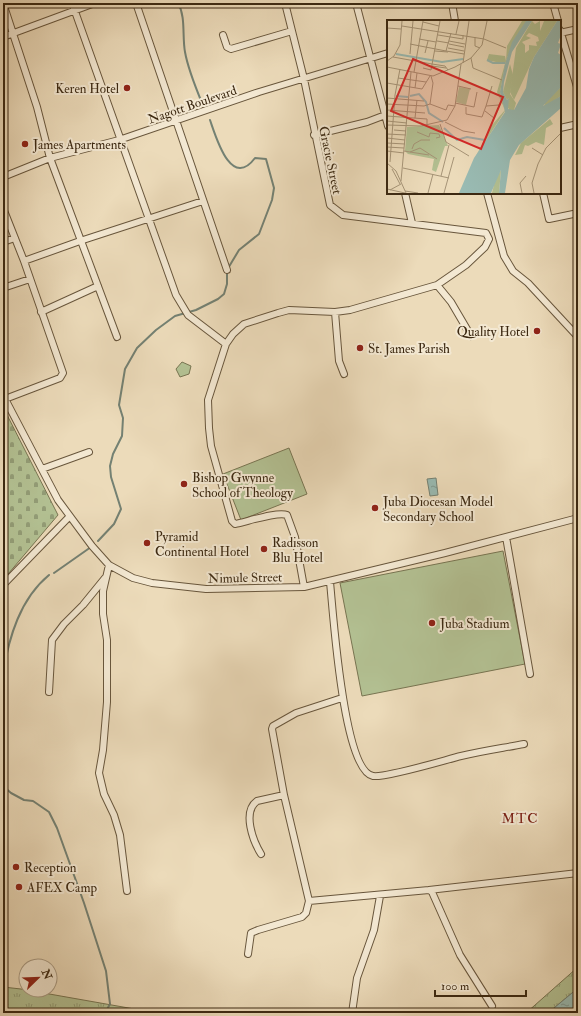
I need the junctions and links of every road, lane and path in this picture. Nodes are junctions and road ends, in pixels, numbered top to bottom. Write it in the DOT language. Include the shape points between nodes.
graph roads {
  1 [pos="3,3"];
  2 [pos="72,3"];
  3 [pos="95,3"];
  4 [pos="136,3"];
  5 [pos="285,3"];
  6 [pos="356,3"];
  7 [pos="452,3"];
  8 [pos="553,3"];
  9 [pos="74,11"];
  10 [pos="455,20"];
  11 [pos="558,20"];
  12 [pos="578,29"];
  13 [pos="292,31"];
  14 [pos="561,32"];
  15 [pos="13,33"];
  16 [pos="561,35"];
  17 [pos="223,36"];
  18 [pos="3,37"];
  19 [pos="387,53"];
  20 [pos="371,58"];
  21 [pos="304,79"];
  22 [pos="578,90"];
  23 [pos="387,114"];
  24 [pos="176,121"];
  25 [pos="578,124"];
  26 [pos="561,128"];
  27 [pos="314,135"];
  28 [pos="119,140"];
  29 [pos="50,158"];
  30 [pos="3,177"];
  31 [pos="405,194"];
  32 [pos="487,194"];
  33 [pos="543,194"];
  34 [pos="203,201"];
  35 [pos="3,208"];
  36 [pos="578,213"];
  37 [pos="149,219"];
  38 [pos="412,223"];
  39 [pos="497,232"];
  40 [pos="486,233"];
  41 [pos="15,238"];
  42 [pos="80,241"];
  43 [pos="3,242"];
  44 [pos="24,261"];
  45 [pos="227,270"];
  46 [pos="30,279"];
  47 [pos="437,285"];
  48 [pos="98,286"];
  49 [pos="3,288"];
  50 [pos="41,312"];
  51 [pos="336,312"];
  52 [pos="471,336"];
  53 [pos="117,337"];
  54 [pos="578,337"];
  55 [pos="226,344"];
  56 [pos="344,374"];
  57 [pos="4,397"];
  58 [pos="89,452"];
  59 [pos="42,469"];
  60 [pos="69,517"];
  61 [pos="578,518"];
  62 [pos="506,537"];
  63 [pos="109,565"];
  64 [pos="106,577"];
  65 [pos="330,582"];
  66 [pos="3,585"];
  67 [pos="304,587"];
  68 [pos="530,674"];
  69 [pos="49,692"];
  70 [pos="342,698"];
  71 [pos="524,744"];
  72 [pos="284,795"];
  73 [pos="261,854"];
  74 [pos="578,873"];
  75 [pos="429,890"];
  76 [pos="127,891"];
  77 [pos="380,896"];
  78 [pos="309,901"];
  79 [pos="248,954"];
  80 [pos="492,1006"];
  81 [pos="352,1013"];
  1 -- 15 [label="street"];
  2 -- 9 [label="street"];
  3 -- 9 [label="street"];
  4 -- 24 [label="street"];
  5 -- 13 [label="street, Gracie Street"];
  6 -- 20 [label="street"];
  7 -- 10 [label="street"];
  8 -- 11 [label="street"];
  9 -- 15 [label="street"];
  9 -- 28 [label="street"];
  12 -- 14 [label="street"];
  13 -- 17 [label="street" via="231,49 227,47"];
  13 -- 21 [label="street, Gracie Street"];
  15 -- 18 [label="street"];
  15 -- 29 [label="street" via="37,106"];
  16 -- 22 [label="street"];
  19 -- 20 [label="street, Nagott Boulevard"];
  20 -- 21 [label="street, Nagott Boulevard"];
  20 -- 23 [label="street"];
  21 -- 24 [label="street, Nagott Boulevard"];
  21 -- 27 [label="street, Gracie Street"];
  23 -- 27 [label="street" via="367,122"];
  24 -- 28 [label="street, Nagott Boulevard"];
  24 -- 34 [label="street"];
  25 -- 26 [label="street"];
  27 -- 38 [label="street, Gracie Street" via="328,200 333,209 343,215"];
  28 -- 29 [label="street, Nagott Boulevard"];
  28 -- 37 [label="street"];
  29 -- 30 [label="street, Nagott Boulevard"];
  29 -- 42 [label="street"];
  31 -- 38 [label="street"];
  32 -- 39 [label="street"];
  33 -- 36 [label="street" via="550,219"];
  34 -- 37 [label="street"];
  34 -- 45 [label="street"];
  35 -- 41 [label="street"];
  37 -- 42 [label="street"];
  37 -- 55 [label="street" via="176,295 188,315"];
  38 -- 40 [label="street, Gracie Street"];
  39 -- 40 [label="street, Gracie Street"];
  39 -- 54 [label="street" via="504,256 513,271 528,283"];
  40 -- 47 [label="street" via="489,239 485,247 466,265"];
  41 -- 43 [label="street"];
  41 -- 44 [label="street"];
  42 -- 44 [label="street"];
  42 -- 48 [label="street"];
  44 -- 46 [label="street"];
  46 -- 49 [label="street"];
  46 -- 50 [label="street"];
  47 -- 51 [label="street"];
  47 -- 52 [label="street" via="451,302"];
  48 -- 50 [label="street"];
  48 -- 53 [label="street"];
  50 -- 57 [label="street" via="62,375"];
  51 -- 55 [label="street" via="289,310 278,313 244,324"];
  51 -- 56 [label="street" via="339,361"];
  55 -- 67 [label="street" via="208,400 211,446 232,521 235,524 270,515 287,515 295,537"];
  57 -- 59 [label="street, Nimule Street"];
  58 -- 59 [label="street"];
  59 -- 60 [label="street, Nimule Street"];
  60 -- 63 [label="street, Nimule Street"];
  60 -- 66 [label="street"];
  61 -- 62 [label="street, Nimule Street"];
  62 -- 65 [label="street, Nimule Street"];
  62 -- 68 [label="street"];
  63 -- 64 [label="street"];
  63 -- 67 [label="street, Nimule Street" via="133,578 181,587"];
  64 -- 69 [label="street" via="52,640"];
  64 -- 76 [label="street" via="102,591 107,640 107,702 99,773 104,794 120,835"];
  65 -- 67 [label="street, Nimule Street"];
  65 -- 70 [label="street"];
  70 -- 71 [label="street" via="363,769 374,776"];
  70 -- 72 [label="street" via="296,713 273,726"];
  72 -- 73 [label="street" via="257,801 251,809 251,832"];
  72 -- 78 [label="street"];
  74 -- 75 [label="street"];
  75 -- 77 [label="street"];
  75 -- 80 [label="street" via="434,895 460,955"];
  77 -- 78 [label="street"];
  77 -- 81 [label="street" via="374,930 357,978"];
  78 -- 79 [label="street" via="302,917 251,933"];
}
